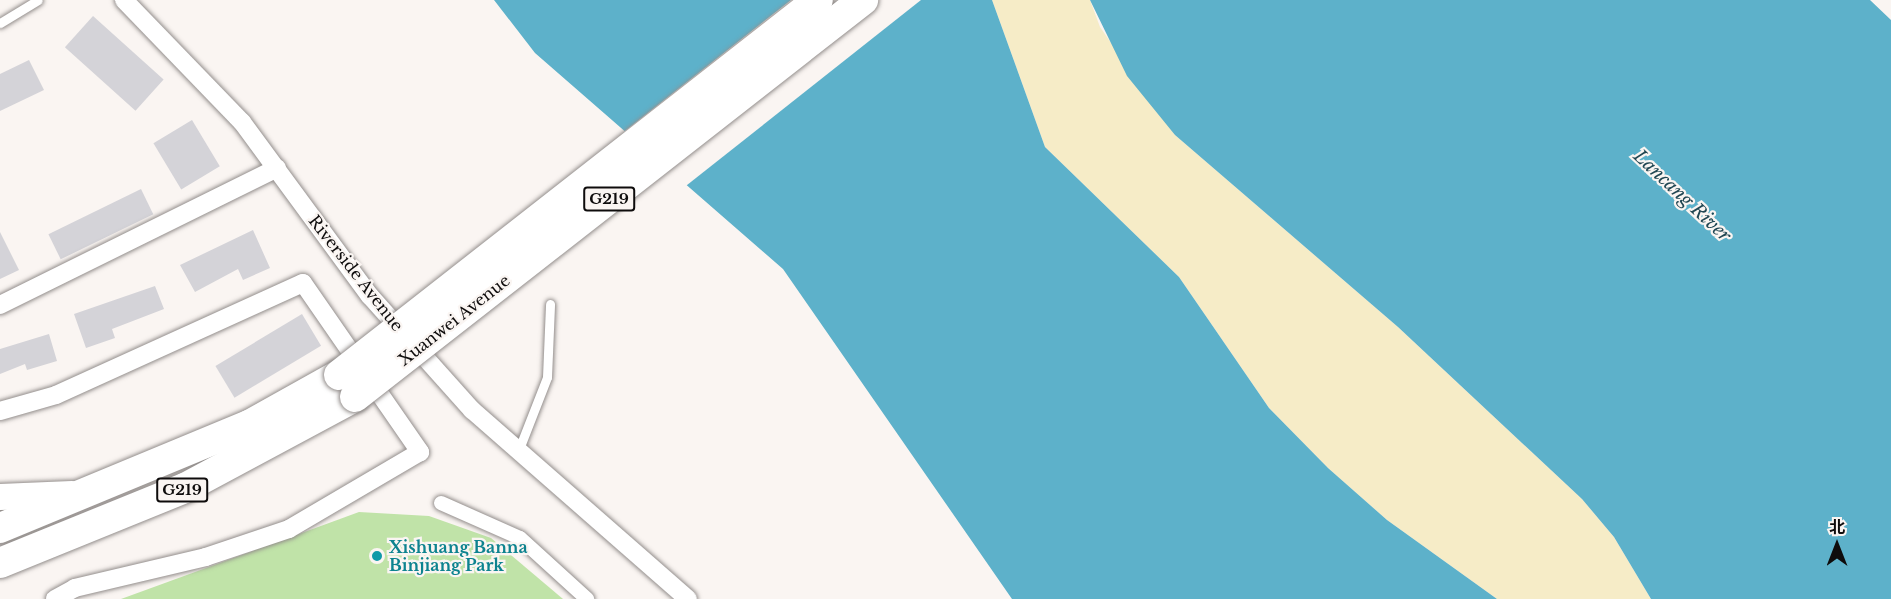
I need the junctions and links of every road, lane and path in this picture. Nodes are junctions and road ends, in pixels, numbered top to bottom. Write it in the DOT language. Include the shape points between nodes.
graph roads {
  1 [pos="38,0"];
  2 [pos="124,0"];
  3 [pos="819,0"];
  4 [pos="863,0"];
  5 [pos="0,23"];
  6 [pos="277,168"];
  7 [pos="550,304"];
  8 [pos="0,305"];
  9 [pos="347,386"];
  10 [pos="0,411"];
  11 [pos="519,449"];
  12 [pos="93,492"];
  13 [pos="0,497"];
  14 [pos="441,503"];
  15 [pos="0,528"];
  16 [pos="0,563"];
  17 [pos="55,599"];
  18 [pos="588,599"];
  19 [pos="688,599"];
  1 -- 5 [label="lane"];
  2 -- 6 [label="street, Riverside Avenue" via="242,122"];
  3 -- 9 [label="highway, Xuanwei Avenue / G219, bridge"];
  4 -- 9 [label="highway, Xuanwei Avenue / G219, bridge"];
  6 -- 8 [label="street"];
  6 -- 11 [label="street, Riverside Avenue" via="370,296 472,410"];
  7 -- 11 [label="lane" via="548,377"];
  9 -- 12 [label="highway, Xuanwei Avenue / G219"];
  9 -- 16 [label="highway, Xuanwei Avenue / G219" via="185,488"];
  10 -- 17 [label="street" via="56,395 303,283 420,452 289,529 206,557 75,588"];
  11 -- 19 [label="street, Riverside Avenue"];
  12 -- 13 [label="main road, Xuanwei Avenue"];
  12 -- 15 [label="highway, Xuanwei Avenue / G219"];
  14 -- 18 [label="street" via="520,538"];
}
